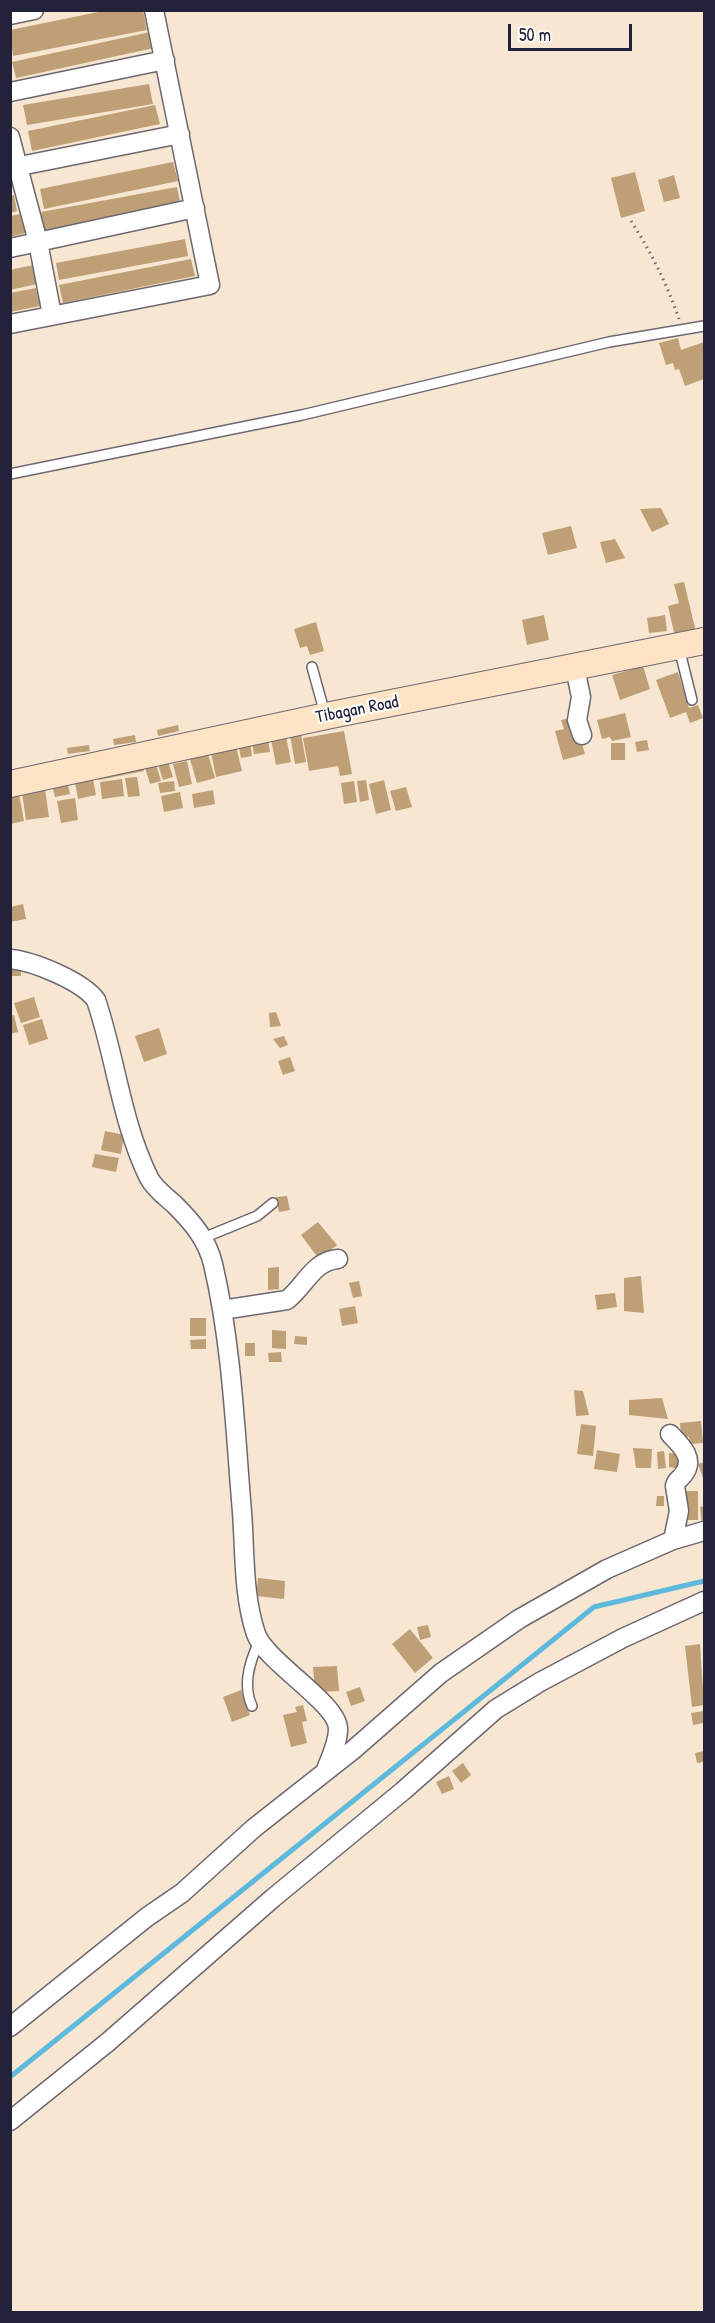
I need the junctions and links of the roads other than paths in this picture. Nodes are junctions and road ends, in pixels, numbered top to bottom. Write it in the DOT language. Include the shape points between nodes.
graph roads {
  1 [pos="34,10"];
  2 [pos="154,10"];
  3 [pos="10,15"];
  4 [pos="165,60"];
  5 [pos="10,92"];
  6 [pos="180,134"];
  7 [pos="10,137"];
  8 [pos="15,167"];
  9 [pos="195,208"];
  10 [pos="38,242"];
  11 [pos="10,248"];
  12 [pos="52,315"];
  13 [pos="10,324"];
  14 [pos="705,326"];
  15 [pos="10,474"];
  16 [pos="705,641"];
  17 [pos="679,645"];
  18 [pos="312,667"];
  19 [pos="574,668"];
  20 [pos="692,700"];
  21 [pos="325,717"];
  22 [pos="582,735"];
  23 [pos="10,784"];
  24 [pos="10,959"];
  25 [pos="273,1203"];
  26 [pos="203,1238"];
  27 [pos="338,1259"];
  28 [pos="222,1310"];
  29 [pos="670,1434"];
  30 [pos="705,1531"];
  31 [pos="673,1540"];
  32 [pos="705,1600"];
  33 [pos="260,1640"];
  34 [pos="252,1706"];
  35 [pos="325,1772"];
  36 [pos="10,2027"];
  37 [pos="10,2121"];
  1 -- 3 [label="street"];
  2 -- 4 [label="street"];
  4 -- 5 [label="street"];
  4 -- 6 [label="street"];
  6 -- 8 [label="street"];
  6 -- 9 [label="street"];
  7 -- 8 [label="street"];
  8 -- 10 [label="street"];
  9 -- 10 [label="street"];
  9 -- 12 [label="street" via="210,285"];
  10 -- 11 [label="street"];
  10 -- 12 [label="street"];
  12 -- 13 [label="street"];
  14 -- 15 [label="lane" via="609,342 302,415"];
  16 -- 17 [label="main road, Tibagan Road"];
  17 -- 19 [label="main road, Tibagan Road"];
  17 -- 20 [label="lane"];
  18 -- 21 [label="lane"];
  19 -- 21 [label="main road, Tibagan Road"];
  19 -- 22 [label="street" via="581,697 578,720"];
  21 -- 23 [label="main road, Tibagan Road"];
  24 -- 26 [label="street" via="50,970 96,1000 130,1132 150,1180"];
  25 -- 26 [label="lane" via="256,1216"];
  26 -- 28 [label="street" via="213,1262"];
  27 -- 28 [label="street" via="317,1266 287,1300"];
  28 -- 33 [label="street" via="248,1593"];
  29 -- 31 [label="street" via="684,1446 688,1462 675,1486 679,1511"];
  30 -- 31 [label="street"];
  31 -- 35 [label="street" via="607,1569 519,1619 441,1673"];
  32 -- 37 [label="street" via="623,1638 496,1709 108,2042"];
  33 -- 34 [label="lane" via="248,1676"];
  33 -- 35 [label="street" via="337,1721 335,1745"];
  35 -- 36 [label="street" via="254,1828 182,1893"];
}
